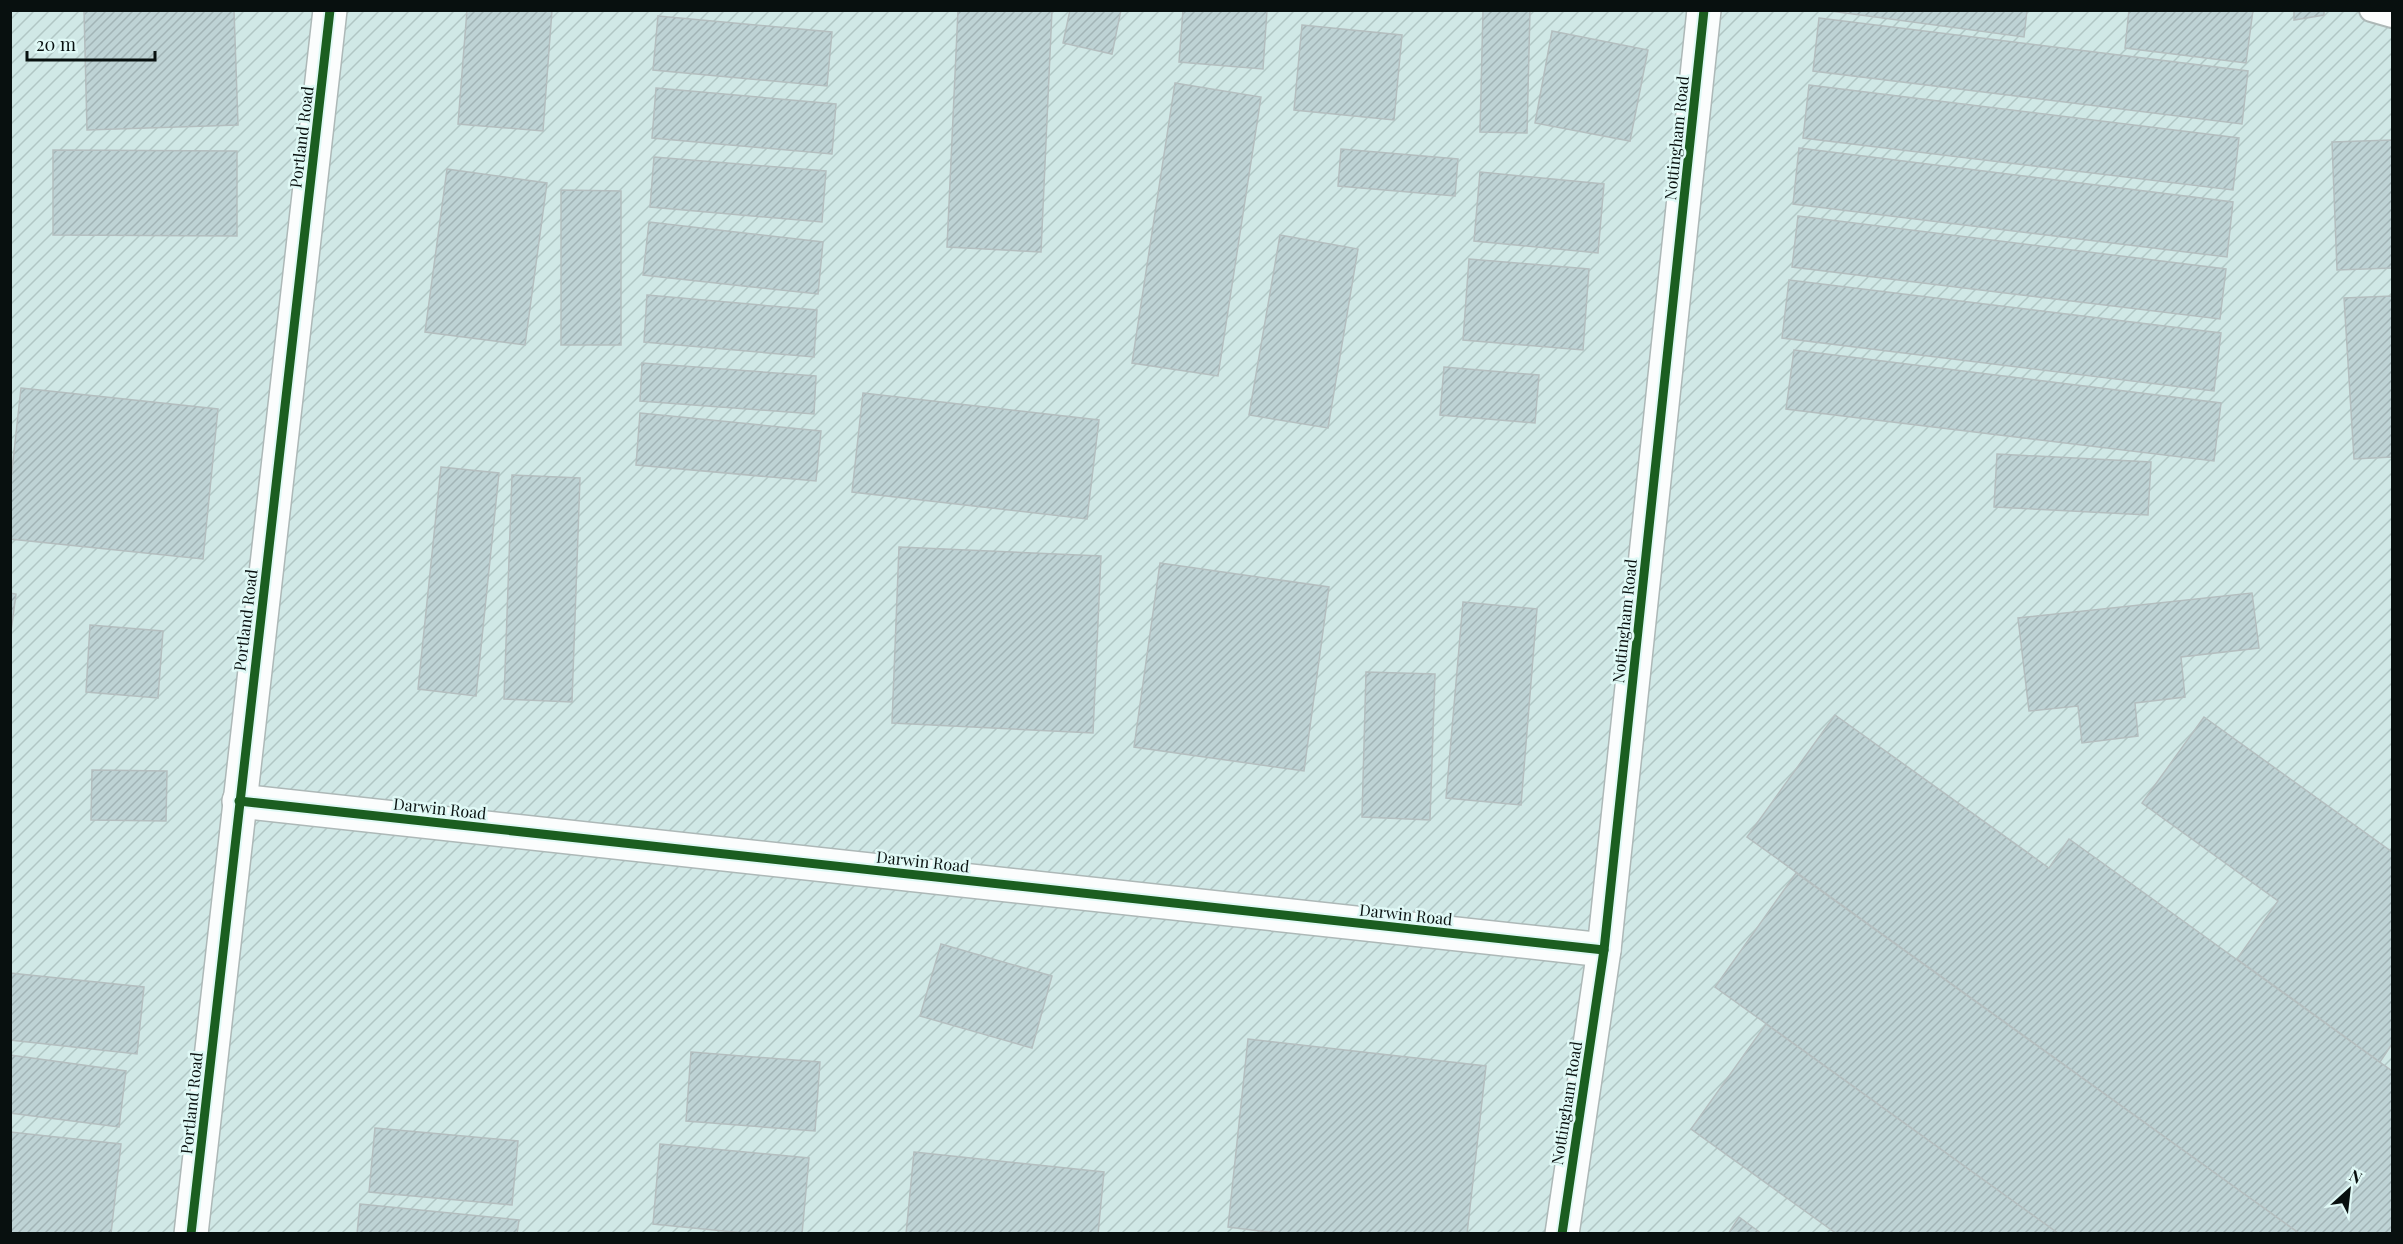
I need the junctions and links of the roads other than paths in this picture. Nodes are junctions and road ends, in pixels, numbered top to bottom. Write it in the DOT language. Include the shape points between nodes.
graph roads {
  1 [pos="330,10"];
  2 [pos="1704,10"];
  3 [pos="2371,10"];
  4 [pos="2392,16"];
  5 [pos="239,801"];
  6 [pos="1604,950"];
  7 [pos="191,1233"];
  8 [pos="1562,1233"];
  1 -- 5 [label="street, Portland Road"];
  2 -- 6 [label="street, Nottingham Road"];
  3 -- 4 [label="lane"];
  5 -- 6 [label="street, Darwin Road"];
  5 -- 7 [label="street, Portland Road"];
  6 -- 8 [label="street, Nottingham Road"];
}
